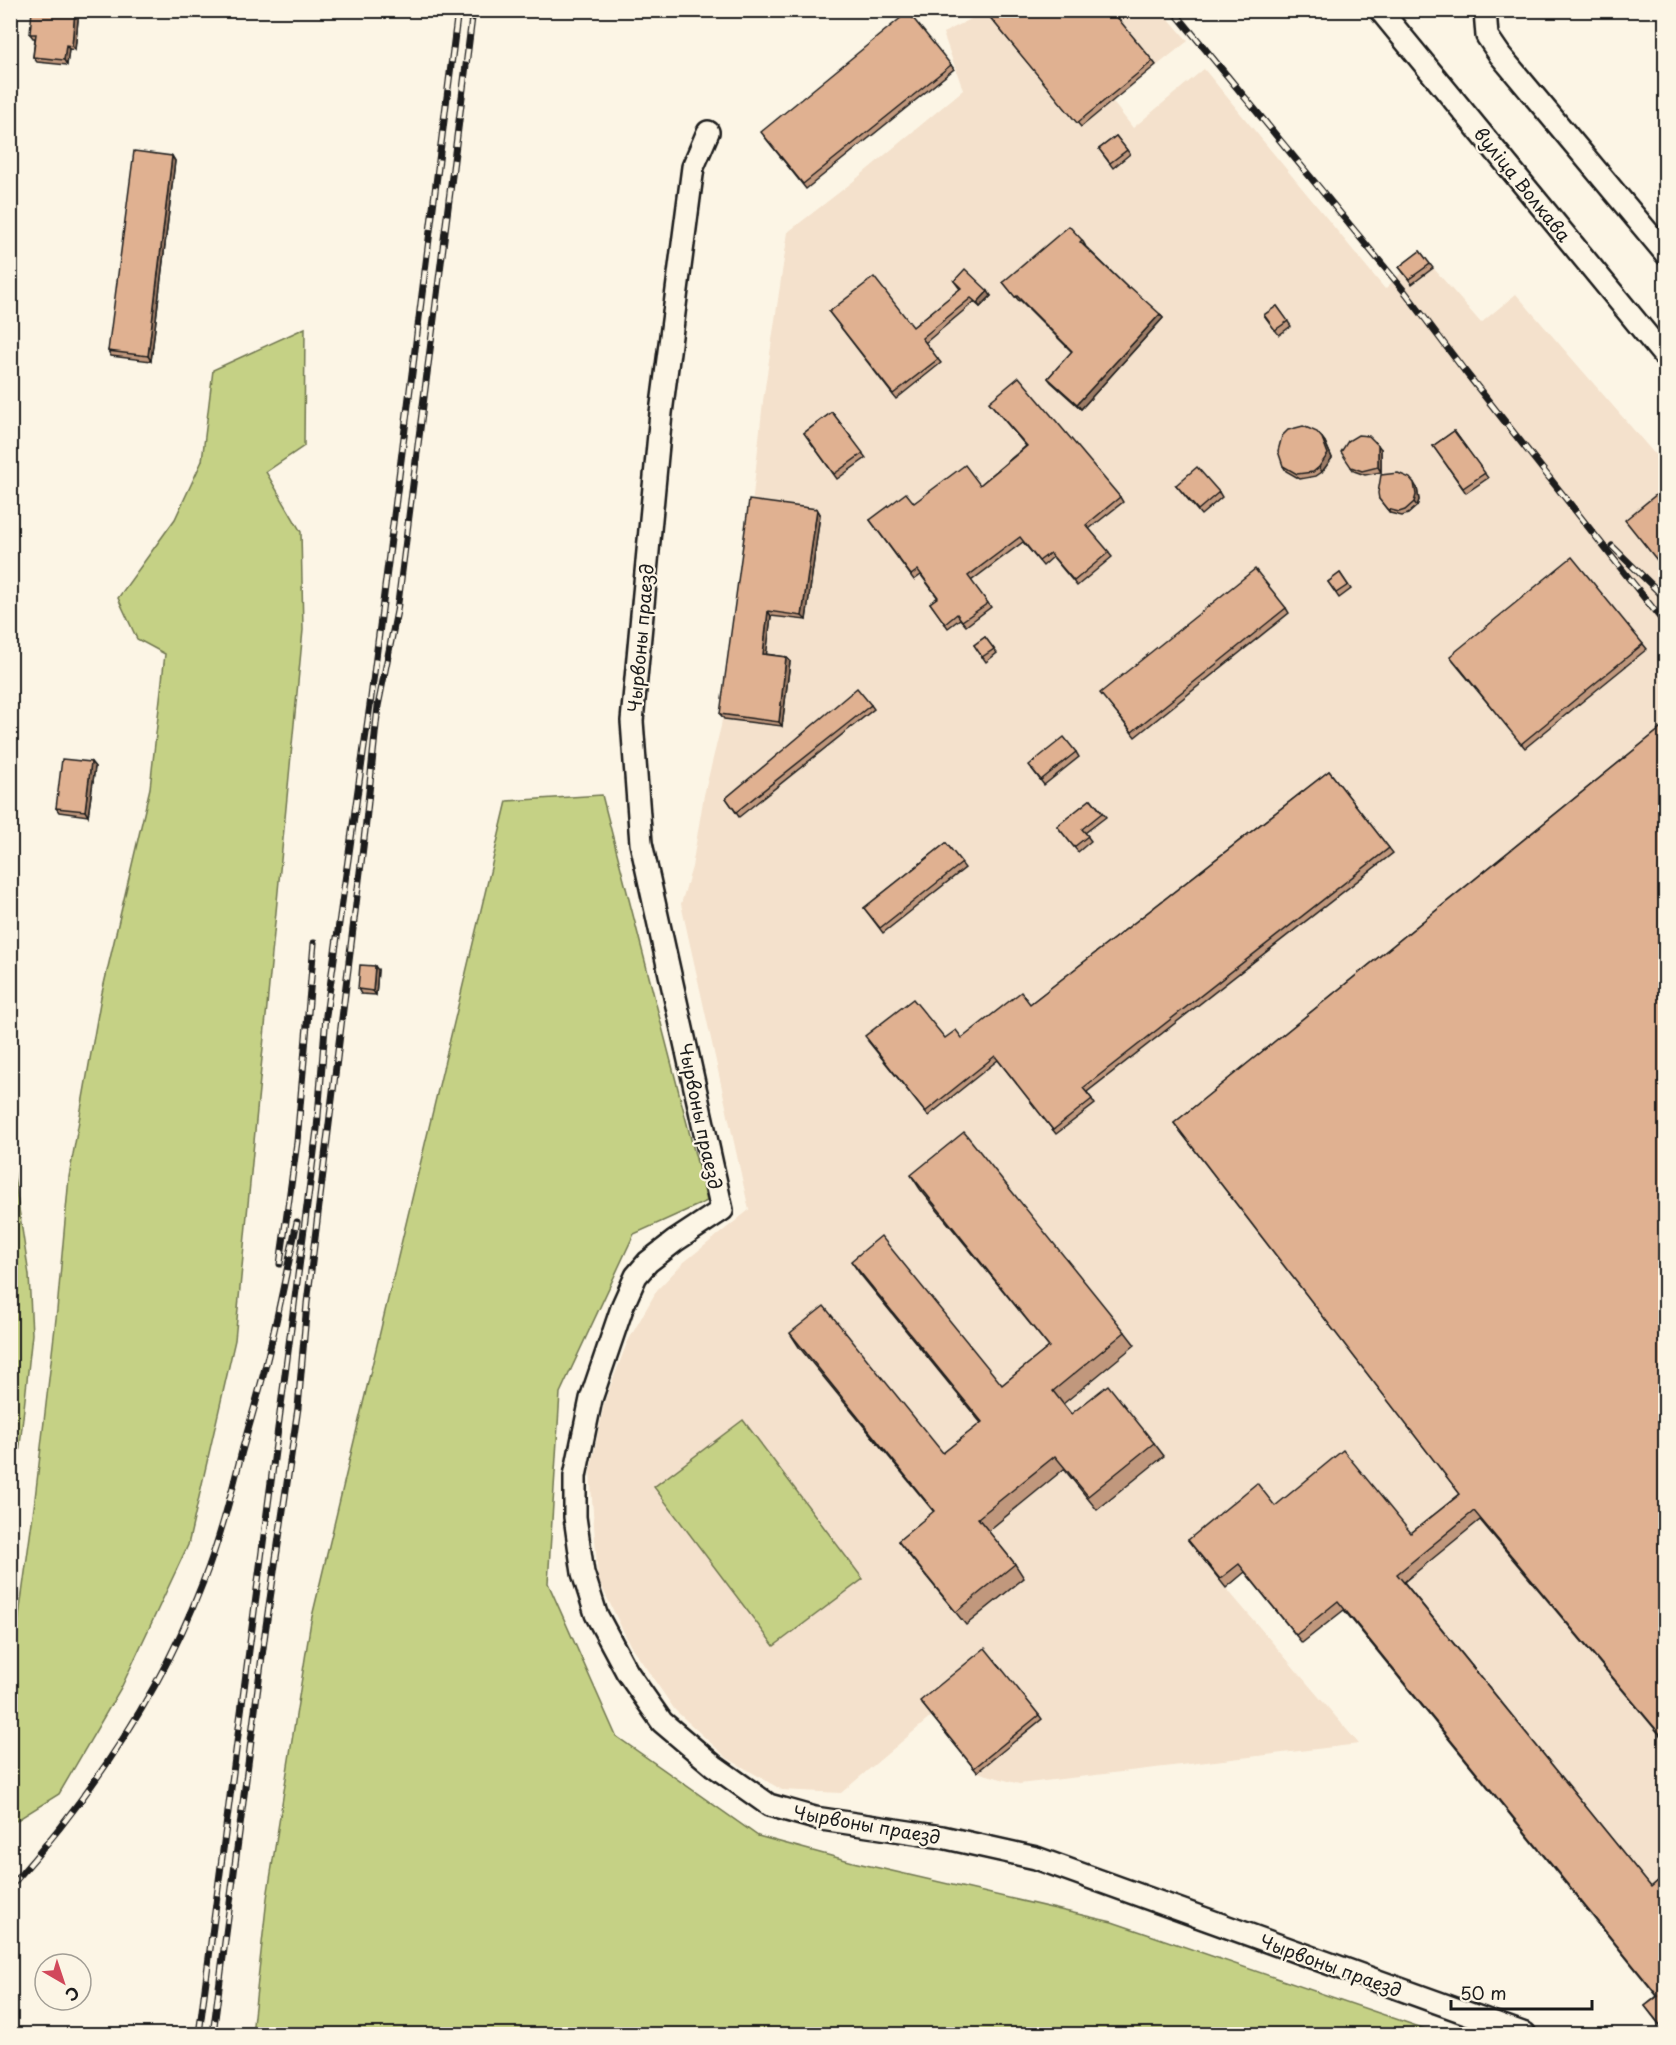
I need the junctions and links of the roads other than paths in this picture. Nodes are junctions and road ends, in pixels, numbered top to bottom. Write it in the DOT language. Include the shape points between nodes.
graph roads {
  1 [pos="1380,10"];
  2 [pos="1485,10"];
  3 [pos="708,132"];
  4 [pos="1665,254"];
  5 [pos="1665,357"];
  6 [pos="1525,2034"];
  1 -- 5 [label="street, вуліца Волкава"];
  2 -- 4 [label="street" via="1487,36 1500,55"];
  3 -- 6 [label="street, Чырвоны праезд" via="693,167 661,413 632,721 641,843 722,1210 675,1241 636,1276 591,1399 575,1476 575,1517 583,1573 596,1614 627,1672 662,1722 714,1766 770,1805 815,1818 942,1837 1036,1858"];
}
